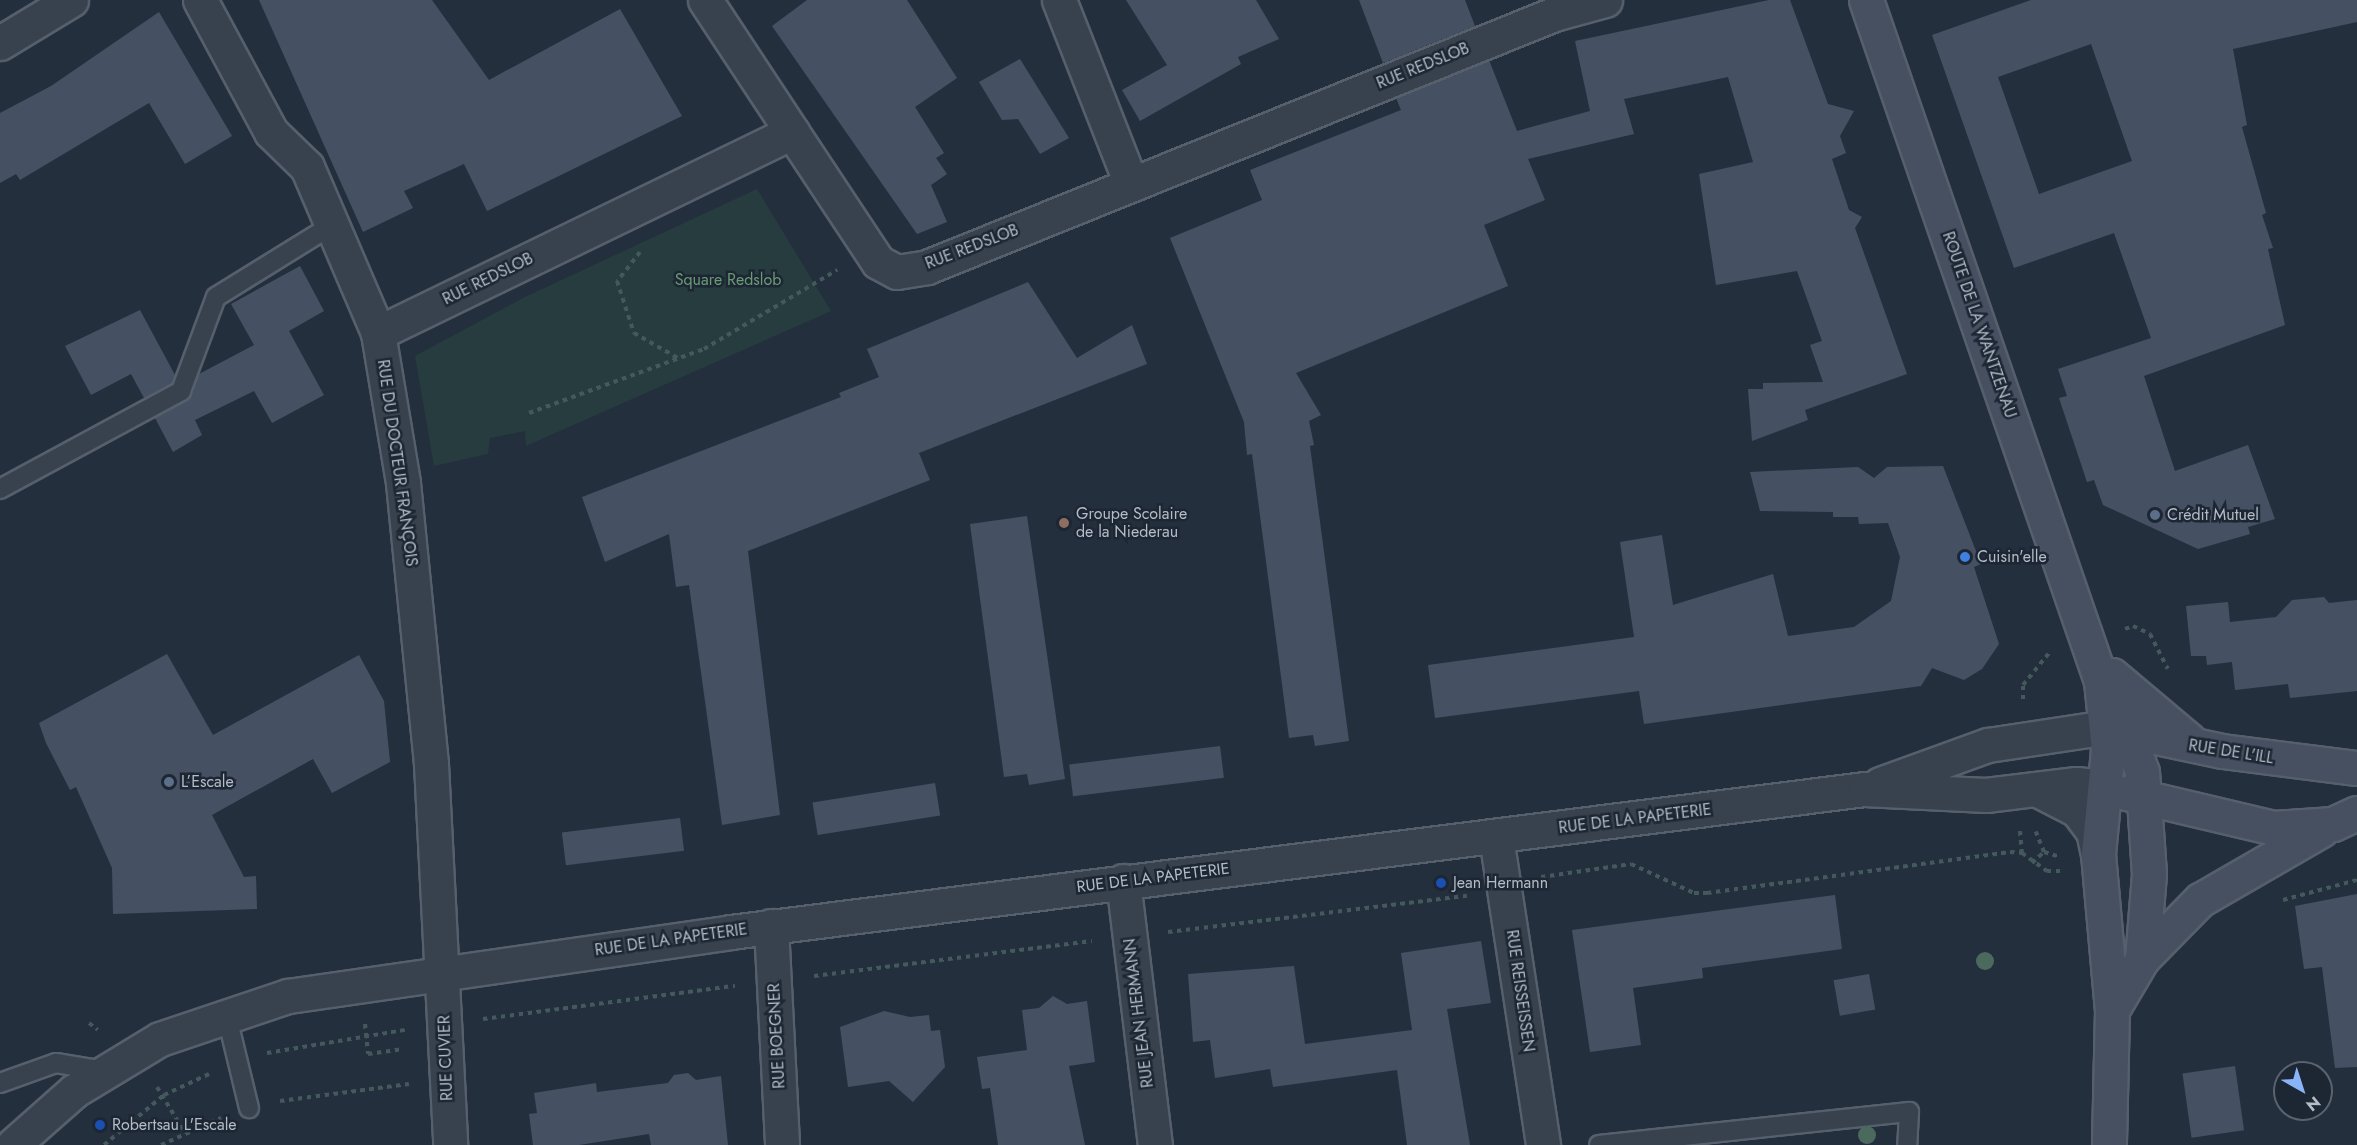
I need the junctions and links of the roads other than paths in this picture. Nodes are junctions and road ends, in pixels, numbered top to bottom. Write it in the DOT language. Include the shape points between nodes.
graph roads {
  1 [pos="71,0"];
  2 [pos="200,0"];
  3 [pos="705,0"];
  4 [pos="1059,0"];
  5 [pos="1605,0"];
  6 [pos="1866,0"];
  7 [pos="0,43"];
  8 [pos="792,132"];
  9 [pos="1131,184"];
  10 [pos="332,225"];
  11 [pos="378,333"];
  12 [pos="0,489"];
  13 [pos="2092,650"];
  14 [pos="2051,733"];
  15 [pos="2201,747"];
  16 [pos="2121,762"];
  17 [pos="2357,768"];
  18 [pos="1864,789"];
  19 [pos="2036,789"];
  20 [pos="2345,819"];
  21 [pos="1496,837"];
  22 [pos="2098,862"];
  23 [pos="1123,881"];
  24 [pos="771,926"];
  25 [pos="2142,959"];
  26 [pos="443,972"];
  27 [pos="2112,1010"];
  28 [pos="226,1013"];
  29 [pos="106,1071"];
  30 [pos="0,1083"];
  31 [pos="249,1108"];
  32 [pos="1690,1140"];
  33 [pos="13,1145"];
  34 [pos="450,1145"];
  35 [pos="782,1145"];
  36 [pos="1155,1145"];
  37 [pos="1543,1145"];
  38 [pos="1599,1145"];
  39 [pos="1907,1145"];
  40 [pos="2109,1145"];
  1 -- 7 [label="street"];
  2 -- 10 [label="street, RUE DU DOCTEUR FRANÇOIS" via="272,132 307,167"];
  3 -- 8 [label="street"];
  4 -- 9 [label="street"];
  5 -- 9 [label="street, RUE REDSLOB" via="1554,14"];
  6 -- 13 [label="main road, ROUTE DE LA WANTZENAU"];
  8 -- 9 [label="street, RUE REDSLOB" via="871,250 897,272 927,267"];
  8 -- 11 [label="street, RUE REDSLOB"];
  10 -- 11 [label="street, RUE DU DOCTEUR FRANÇOIS"];
  10 -- 12 [label="lane" via="216,297 181,391"];
  11 -- 26 [label="street, RUE DU DOCTEUR FRANÇOIS" via="414,588 431,764"];
  13 -- 14 [label="street, RUE DE LA PAPETERIE" via="2094,688 2088,703"];
  13 -- 15 [label="main road" via="2146,708"];
  13 -- 16 [label="main road, ROUTE DE LA WANTZENAU"];
  14 -- 16 [label="street, RUE DE LA PAPETERIE"];
  14 -- 18 [label="street, RUE DE LA PAPETERIE" via="1988,745"];
  15 -- 16 [label="main road, RUE DE L'ILL"];
  15 -- 17 [label="main road, RUE DE L'ILL" via="2332,769"];
  16 -- 19 [label="street, RUE DE LA PAPETERIE"];
  16 -- 20 [label="main road" via="2202,812 2274,828"];
  16 -- 22 [label="main road, ROUTE DE LA WANTZENAU"];
  16 -- 25 [label="main road, ROUTE DE LA WANTZENAU" via="2149,874"];
  18 -- 19 [label="street, RUE DE LA PAPETERIE" via="1967,795"];
  18 -- 21 [label="street, RUE DE LA PAPETERIE"];
  19 -- 22 [label="street" via="2077,810 2093,831"];
  20 -- 25 [label="main road" via="2200,900"];
  21 -- 23 [label="street, RUE DE LA PAPETERIE"];
  21 -- 37 [label="street, RUE REISSEISSEN"];
  22 -- 27 [label="main road, ROUTE DE LA WANTZENAU"];
  23 -- 24 [label="street, RUE DE LA PAPETERIE"];
  23 -- 36 [label="street, RUE JEAN HERMANN"];
  24 -- 26 [label="street, RUE DE LA PAPETERIE"];
  24 -- 35 [label="street, RUE BOEGNER"];
  25 -- 27 [label="main road, ROUTE DE LA WANTZENAU"];
  26 -- 28 [label="street, RUE DE LA PAPETERIE" via="288,996"];
  26 -- 34 [label="street, RUE CUVIER"];
  27 -- 40 [label="main road, ROUTE DE LA WANTZENAU"];
  28 -- 29 [label="street, RUE DE LA PAPETERIE" via="160,1039"];
  28 -- 31 [label="lane"];
  29 -- 30 [label="lane" via="56,1063"];
  29 -- 33 [label="street, RUE DE LA PAPETERIE" via="74,1091"];
  32 -- 38 [label="lane"];
  32 -- 39 [label="lane" via="1909,1112"];
}
